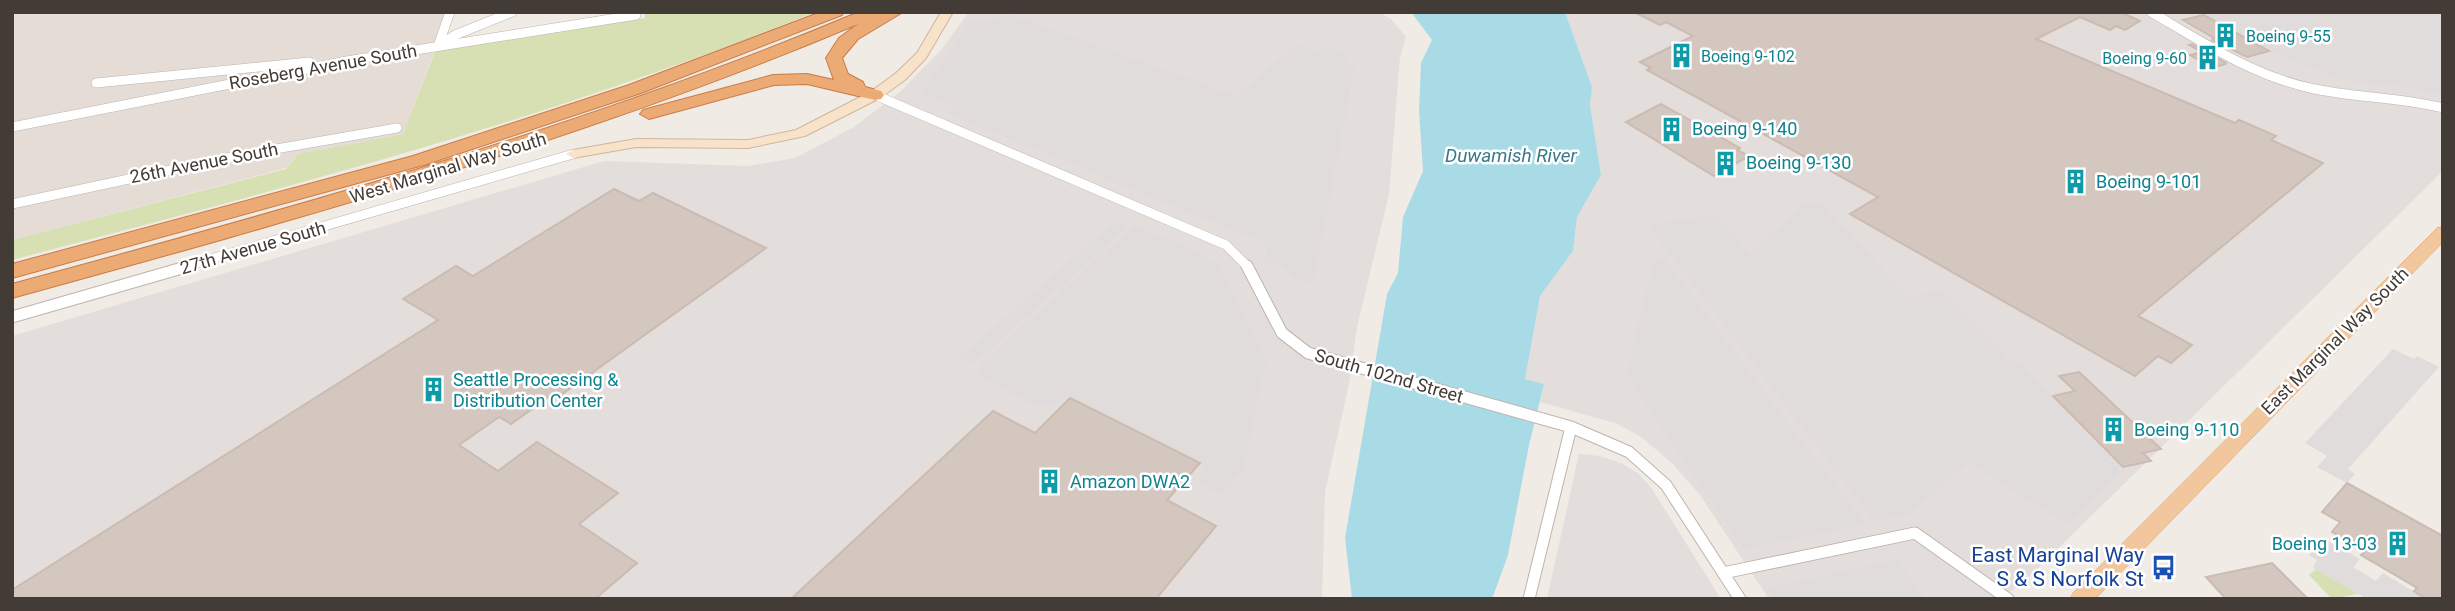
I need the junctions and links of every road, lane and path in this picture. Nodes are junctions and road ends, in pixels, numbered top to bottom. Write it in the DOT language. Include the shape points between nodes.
graph roads {
  1 [pos="450,12"];
  2 [pos="512,12"];
  3 [pos="836,12"];
  4 [pos="873,12"];
  5 [pos="895,12"];
  6 [pos="947,12"];
  7 [pos="2151,12"];
  8 [pos="636,15"];
  9 [pos="438,46"];
  10 [pos="347,61"];
  11 [pos="96,83"];
  12 [pos="875,95"];
  13 [pos="2443,108"];
  14 [pos="12,127"];
  15 [pos="397,128"];
  16 [pos="534,142"];
  17 [pos="573,155"];
  18 [pos="12,204"];
  19 [pos="2443,232"];
  20 [pos="12,271"];
  21 [pos="12,291"];
  22 [pos="12,317"];
  23 [pos="1571,427"];
  24 [pos="1723,573"];
  25 [pos="1529,599"];
  26 [pos="1740,599"];
  27 [pos="2008,599"];
  28 [pos="2081,599"];
  1 -- 9 [label="street"];
  2 -- 9 [label="street"];
  3 -- 20 [label="highway, West Marginal Way South" via="623,94 420,160"];
  4 -- 16 [label="highway, West Marginal Way South" via="730,71"];
  5 -- 12 [label="highway" via="850,36 834,58 840,77"];
  6 -- 12 [label="street" via="914,65"];
  7 -- 13 [label="street" via="2285,82"];
  8 -- 9 [label="street, Roseberg Avenue South"];
  9 -- 10 [label="street, Roseberg Avenue South"];
  10 -- 11 [label="street"];
  10 -- 14 [label="street, Roseberg Avenue South"];
  12 -- 16 [label="highway" via="807,79 773,80"];
  12 -- 17 [label="street" via="817,126 767,141 636,143"];
  12 -- 23 [label="street, South 102nd Street" via="1224,244 1245,261 1281,332 1308,353"];
  15 -- 18 [label="street, 26th Avenue South" via="216,160"];
  16 -- 21 [label="highway, West Marginal Way South" via="407,182"];
  17 -- 22 [label="street, 27th Avenue South"];
  19 -- 28 [label="main road, East Marginal Way South"];
  23 -- 24 [label="street, South 102nd Street" via="1629,452 1656,473"];
  23 -- 25 [label="street"];
  24 -- 26 [label="street, South 102nd Street"];
  24 -- 27 [label="street" via="1915,533"];
}
